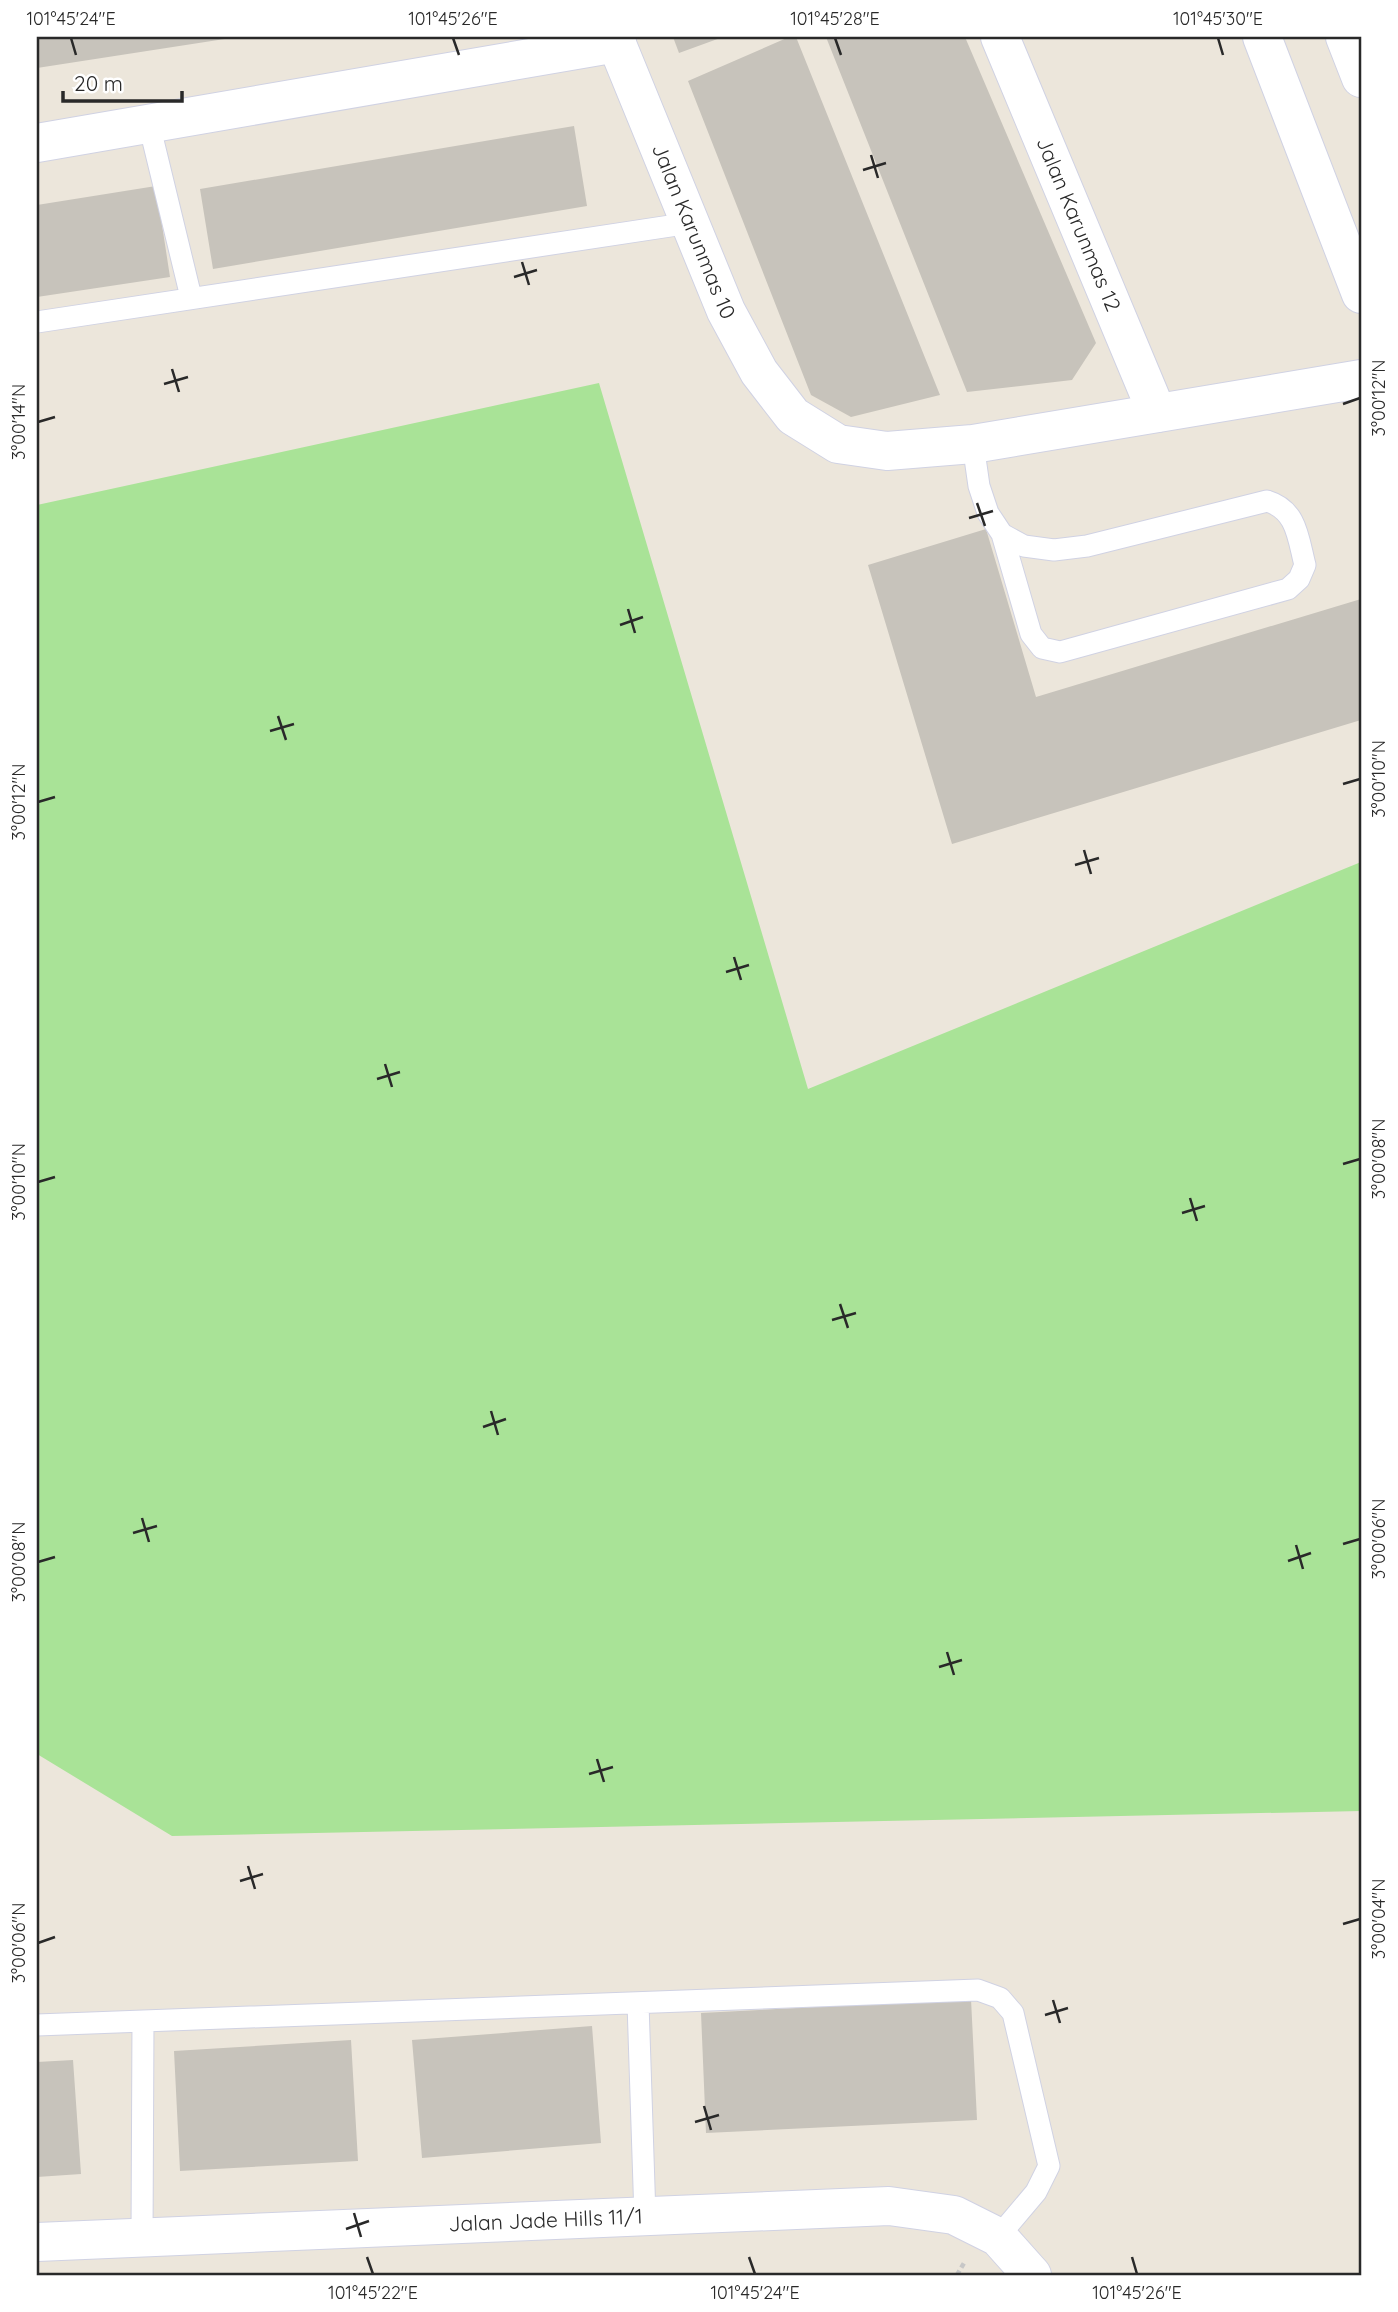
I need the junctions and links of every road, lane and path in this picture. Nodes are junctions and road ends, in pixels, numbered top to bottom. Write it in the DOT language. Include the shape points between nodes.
graph roads {
  1 [pos="1000,37"];
  2 [pos="1262,37"];
  3 [pos="1345,37"];
  4 [pos="616,40"];
  5 [pos="1361,78"];
  6 [pos="149,124"];
  7 [pos="37,143"];
  8 [pos="690,223"];
  9 [pos="1361,294"];
  10 [pos="191,297"];
  11 [pos="37,322"];
  12 [pos="1361,379"];
  13 [pos="1157,413"];
  14 [pos="973,444"];
  15 [pos="1002,534"];
  16 [pos="638,2003"];
  17 [pos="143,2021"];
  18 [pos="37,2025"];
  19 [pos="645,2217"];
  20 [pos="998,2237"];
  21 [pos="142,2238"];
  22 [pos="37,2242"];
  23 [pos="1032,2275"];
  1 -- 13 [label="street, Jalan Karunmas 12"];
  2 -- 9 [label="street"];
  3 -- 5 [label="street"];
  4 -- 6 [label="street"];
  4 -- 8 [label="street, Jalan Karunmas 10"];
  6 -- 7 [label="street"];
  6 -- 10 [label="lane"];
  8 -- 10 [label="lane"];
  8 -- 14 [label="street, Jalan Karunmas 10" via="752,360 793,416 838,444 887,451"];
  10 -- 11 [label="lane"];
  12 -- 13 [label="street"];
  13 -- 14 [label="street"];
  14 -- 15 [label="lane" via="979,486 988,513"];
  15 -- 15 [label="lane" via="1024,547 1087,546 1267,501 1282,505 1292,516 1306,565 1288,590 1060,652 1042,648 1031,634"];
  16 -- 17 [label="lane"];
  16 -- 19 [label="lane"];
  16 -- 20 [label="lane" via="978,1990 1000,1998 1013,2013 1049,2166 1036,2192"];
  17 -- 18 [label="lane"];
  17 -- 21 [label="lane"];
  19 -- 20 [label="street, Jalan Jade Hills 11/1" via="889,2206 954,2215"];
  19 -- 21 [label="street, Jalan Jade Hills 11/1"];
  20 -- 23 [label="street, Jalan Jade Hills 11/1"];
  21 -- 22 [label="street, Jalan Jade Hills 11/1"];
}
